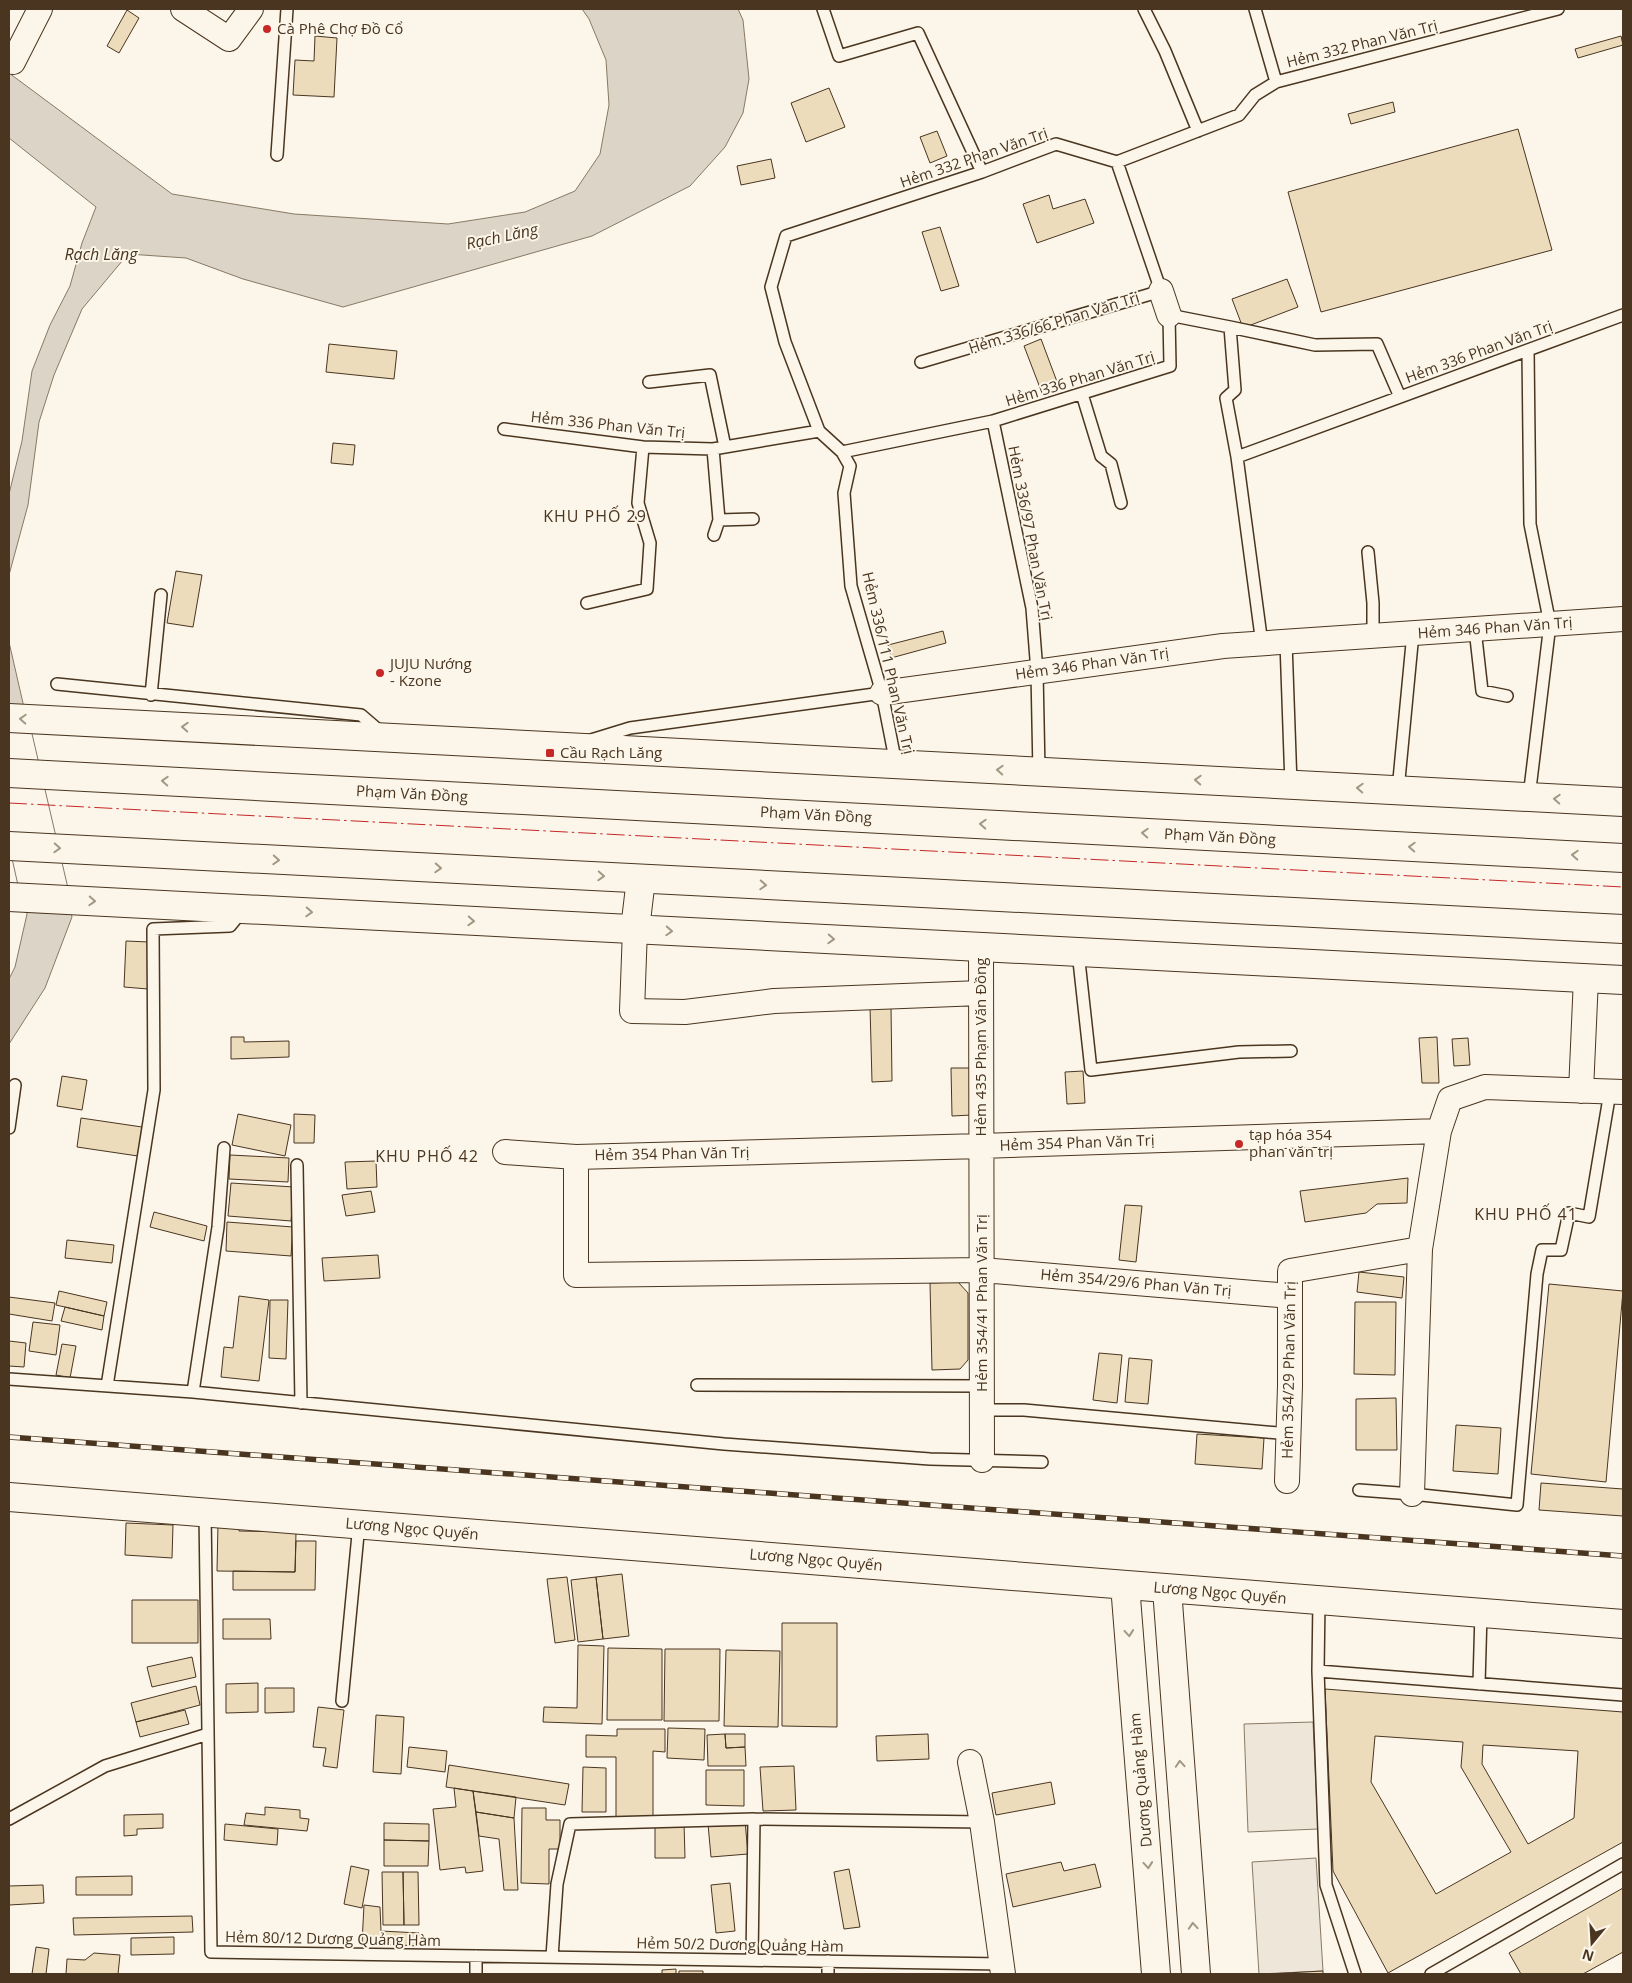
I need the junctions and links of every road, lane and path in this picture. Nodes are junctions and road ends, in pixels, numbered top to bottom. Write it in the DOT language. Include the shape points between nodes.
graph roads {
  1 [pos="40,9"];
  2 [pos="183,9"];
  3 [pos="255,9"];
  4 [pos="287,9"];
  5 [pos="823,9"];
  6 [pos="1144,9"];
  7 [pos="1255,9"];
  8 [pos="1558,9"];
  9 [pos="13,62"];
  10 [pos="1276,82"];
  11 [pos="1198,131"];
  12 [pos="277,155"];
  13 [pos="1117,162"];
  14 [pos="982,172"];
  15 [pos="1161,291"];
  16 [pos="1169,315"];
  17 [pos="1623,315"];
  18 [pos="1230,328"];
  19 [pos="1528,350"];
  20 [pos="921,362"];
  21 [pos="649,382"];
  22 [pos="1082,394"];
  23 [pos="1400,397"];
  24 [pos="994,421"];
  25 [pos="504,429"];
  26 [pos="819,431"];
  27 [pos="643,447"];
  28 [pos="725,447"];
  29 [pos="713,449"];
  30 [pos="842,452"];
  31 [pos="1237,457"];
  32 [pos="1121,503"];
  33 [pos="753,519"];
  34 [pos="719,520"];
  35 [pos="714,535"];
  36 [pos="1368,552"];
  37 [pos="161,595"];
  38 [pos="587,603"];
  39 [pos="1623,619"];
  40 [pos="1550,624"];
  41 [pos="1475,629"];
  42 [pos="1413,633"];
  43 [pos="1373,636"];
  44 [pos="1286,642"];
  45 [pos="1262,644"];
  46 [pos="1037,672"];
  47 [pos="57,684"];
  48 [pos="882,693"];
  49 [pos="151,695"];
  50 [pos="1507,696"];
  51 [pos="9,718"];
  52 [pos="387,738"];
  53 [pos="566,747"];
  54 [pos="896,764"];
  55 [pos="1039,772"];
  56 [pos="9,773"];
  57 [pos="1291,785"];
  58 [pos="1398,790"];
  59 [pos="1529,797"];
  60 [pos="1623,802"];
  61 [pos="9,846"];
  62 [pos="1623,858"];
  63 [pos="641,878"];
  64 [pos="9,897"];
  65 [pos="235,909"];
  66 [pos="635,929"];
  67 [pos="1623,929"];
  68 [pos="981,947"];
  69 [pos="1078,952"];
  70 [pos="1586,978"];
  71 [pos="1623,980"];
  72 [pos="981,993"];
  73 [pos="1291,1051"];
  74 [pos="16,1085"];
  75 [pos="1581,1091"];
  76 [pos="1617,1092"];
  77 [pos="9,1128"];
  78 [pos="1439,1131"];
  79 [pos="981,1146"];
  80 [pos="224,1148"];
  81 [pos="506,1152"];
  82 [pos="576,1157"];
  83 [pos="297,1165"];
  84 [pos="1420,1249"];
  85 [pos="982,1270"];
  86 [pos="1290,1296"];
  87 [pos="9,1379"];
  88 [pos="697,1385"];
  89 [pos="107,1386"];
  90 [pos="982,1386"];
  91 [pos="194,1392"];
  92 [pos="301,1403"];
  93 [pos="982,1410"];
  94 [pos="1289,1434"];
  95 [pos="982,1460"];
  96 [pos="1042,1462"];
  97 [pos="1287,1481"];
  98 [pos="1359,1490"];
  99 [pos="1412,1494"];
  100 [pos="9,1497"];
  101 [pos="205,1512"];
  102 [pos="358,1524"];
  103 [pos="1125,1585"];
  104 [pos="1167,1588"];
  105 [pos="1319,1600"];
  106 [pos="1481,1613"];
  107 [pos="1623,1624"];
  108 [pos="1318,1671"];
  109 [pos="1479,1684"];
  110 [pos="1623,1695"];
  111 [pos="342,1702"];
  112 [pos="208,1734"];
  113 [pos="970,1762"];
  114 [pos="9,1819"];
  115 [pos="754,1819"];
  116 [pos="982,1822"];
  117 [pos="1623,1864"];
  118 [pos="476,1956"];
  119 [pos="552,1957"];
  120 [pos="752,1960"];
  121 [pos="828,1961"];
  122 [pos="1003,1969"];
  123 [pos="476,1974"];
  124 [pos="828,1974"];
  125 [pos="1156,1974"];
  126 [pos="1196,1974"];
  127 [pos="1355,1974"];
  128 [pos="1431,1974"];
  1 -- 9 [label="street"];
  2 -- 3 [label="street" via="229,39"];
  4 -- 12 [label="lane"];
  5 -- 14 [label="lane" via="839,56 918,34"];
  6 -- 11 [label="lane"];
  7 -- 10 [label="lane"];
  8 -- 10 [label="lane, Hẻm 332 Phan Văn Trị"];
  10 -- 11 [label="lane, Hẻm 332 Phan Văn Trị" via="1255,95 1239,115"];
  11 -- 13 [label="lane, Hẻm 332 Phan Văn Trị"];
  13 -- 14 [label="lane, Hẻm 332 Phan Văn Trị" via="1056,144"];
  13 -- 15 [label="lane"];
  14 -- 26 [label="lane, Hẻm 332 Phan Văn Trị" via="786,236 771,287 785,342"];
  15 -- 16 [label="street"];
  15 -- 20 [label="lane, Hẻm 336/66 Phan Văn Trị"];
  16 -- 18 [label="lane"];
  16 -- 22 [label="lane, Hẻm 336 Phan Văn Trị" via="1170,366"];
  17 -- 19 [label="lane, Hẻm 336 Phan Văn Trị"];
  18 -- 23 [label="lane" via="1315,345 1377,344"];
  18 -- 31 [label="lane" via="1235,390 1226,398"];
  19 -- 23 [label="lane, Hẻm 336 Phan Văn Trị"];
  19 -- 40 [label="lane" via="1530,524"];
  21 -- 28 [label="lane" via="710,376"];
  22 -- 24 [label="lane, Hẻm 336 Phan Văn Trị"];
  22 -- 32 [label="lane" via="1101,456 1112,464"];
  23 -- 31 [label="lane, Hẻm 336 Phan Văn Trị"];
  24 -- 30 [label="lane, Hẻm 336 Phan Văn Trị"];
  24 -- 46 [label="lane, Hẻm 336/97 Phan Văn Trị" via="1032,608"];
  25 -- 27 [label="lane, Hẻm 336 Phan Văn Trị"];
  26 -- 28 [label="lane, Hẻm 336 Phan Văn Trị"];
  26 -- 30 [label="lane"];
  27 -- 29 [label="lane, Hẻm 336 Phan Văn Trị"];
  27 -- 38 [label="lane" via="638,503 650,543 647,590"];
  28 -- 29 [label="lane, Hẻm 336 Phan Văn Trị"];
  29 -- 34 [label="lane"];
  30 -- 48 [label="lane, Hẻm 336/111 Phan Văn Trị" via="850,466 844,493 851,586"];
  31 -- 45 [label="lane"];
  33 -- 34 [label="lane"];
  34 -- 35 [label="lane"];
  36 -- 43 [label="lane"];
  37 -- 49 [label="lane"];
  39 -- 40 [label="street, Hẻm 346 Phan Văn Trị"];
  40 -- 41 [label="street, Hẻm 346 Phan Văn Trị"];
  40 -- 59 [label="lane"];
  41 -- 42 [label="street, Hẻm 346 Phan Văn Trị"];
  41 -- 50 [label="lane" via="1482,691"];
  42 -- 43 [label="street, Hẻm 346 Phan Văn Trị"];
  42 -- 58 [label="lane"];
  43 -- 44 [label="street, Hẻm 346 Phan Văn Trị"];
  44 -- 45 [label="street, Hẻm 346 Phan Văn Trị"];
  44 -- 57 [label="lane"];
  45 -- 46 [label="street, Hẻm 346 Phan Văn Trị" via="1223,646"];
  46 -- 48 [label="street, Hẻm 346 Phan Văn Trị"];
  46 -- 55 [label="lane, Hẻm 336/97 Phan Văn Trị"];
  47 -- 49 [label="lane"];
  48 -- 53 [label="lane, Hẻm 346 Phan Văn Trị" via="630,728"];
  48 -- 54 [label="lane, Hẻm 336/111 Phan Văn Trị"];
  49 -- 52 [label="lane" via="361,715"];
  52 -- 51 [label="main road, one-way"];
  52 -- 53 [label="main road"];
  53 -- 54 [label="main road"];
  55 -- 54 [label="main road, one-way"];
  57 -- 55 [label="main road, one-way"];
  62 -- 56 [label="main road, Phạm Văn Đồng, one-way"];
  58 -- 57 [label="main road, one-way"];
  58 -- 59 [label="main road"];
  60 -- 59 [label="main road, one-way"];
  61 -- 63 [label="main road, one-way"];
  63 -- 66 [label="main road"];
  63 -- 67 [label="main road, one-way"];
  64 -- 65 [label="main road, one-way"];
  65 -- 66 [label="main road, one-way"];
  65 -- 89 [label="lane" via="230,926 152,929 154,1090"];
  66 -- 68 [label="main road, one-way"];
  66 -- 72 [label="street" via="632,1011 685,1012 774,1001"];
  68 -- 69 [label="main road"];
  68 -- 72 [label="street, Hẻm 435 Phạm Văn Đồng"];
  69 -- 70 [label="main road"];
  69 -- 73 [label="lane" via="1091,1070 1239,1052"];
  70 -- 71 [label="main road"];
  70 -- 75 [label="street"];
  72 -- 79 [label="street, Hẻm 435 Phạm Văn Đồng"];
  74 -- 77 [label="lane"];
  75 -- 76 [label="street"];
  75 -- 78 [label="street" via="1484,1087 1450,1099"];
  76 -- 99 [label="lane" via="1589,1217 1569,1213 1561,1250 1542,1250 1537,1274 1517,1505"];
  78 -- 79 [label="street, Hẻm 354 Phan Văn Trị"];
  78 -- 84 [label="street"];
  79 -- 82 [label="street, Hẻm 354 Phan Văn Trị"];
  79 -- 85 [label="street, Hẻm 354/41 Phan Văn Trị"];
  80 -- 91 [label="lane" via="218,1227"];
  81 -- 82 [label="street, Hẻm 354 Phan Văn Trị"];
  82 -- 85 [label="street, Hẻm 354/29/6 Phan Văn Trị" via="576,1275"];
  83 -- 92 [label="lane"];
  84 -- 86 [label="street, Hẻm 354/29 Phan Văn Trị" via="1290,1271"];
  84 -- 99 [label="street"];
  85 -- 86 [label="street, Hẻm 354/29/6 Phan Văn Trị"];
  85 -- 90 [label="street, Hẻm 354/41 Phan Văn Trị"];
  86 -- 94 [label="street, Hẻm 354/29 Phan Văn Trị"];
  87 -- 89 [label="lane"];
  88 -- 90 [label="lane"];
  89 -- 91 [label="lane"];
  90 -- 93 [label="street, Hẻm 354/41 Phan Văn Trị"];
  91 -- 92 [label="lane"];
  92 -- 95 [label="lane" via="724,1444"];
  93 -- 94 [label="lane" via="1024,1410"];
  93 -- 95 [label="street, Hẻm 354/41 Phan Văn Trị"];
  94 -- 97 [label="street, Hẻm 354/29 Phan Văn Trị"];
  95 -- 96 [label="lane"];
  98 -- 99 [label="lane"];
  100 -- 101 [label="main road, Lương Ngọc Quyến"];
  101 -- 102 [label="main road, Lương Ngọc Quyến"];
  101 -- 112 [label="lane, Hẻm 80/12 Dương Quảng Hàm"];
  102 -- 103 [label="main road, Lương Ngọc Quyến"];
  102 -- 111 [label="lane"];
  103 -- 104 [label="main road, Lương Ngọc Quyến"];
  103 -- 125 [label="main road, Dương Quảng Hàm, one-way"];
  104 -- 105 [label="main road, Lương Ngọc Quyến"];
  126 -- 104 [label="main road, one-way"];
  105 -- 106 [label="main road, Lương Ngọc Quyến"];
  105 -- 108 [label="lane"];
  106 -- 107 [label="main road, Lương Ngọc Quyến"];
  106 -- 109 [label="lane"];
  108 -- 109 [label="lane"];
  108 -- 127 [label="lane" via="1326,1885"];
  109 -- 110 [label="lane"];
  112 -- 114 [label="lane" via="105,1766"];
  112 -- 118 [label="lane, Hẻm 80/12 Dương Quảng Hàm" via="211,1952"];
  113 -- 116 [label="street"];
  115 -- 116 [label="lane"];
  115 -- 119 [label="lane" via="570,1824 557,1884"];
  115 -- 120 [label="lane"];
  116 -- 122 [label="street"];
  117 -- 128 [label="lane"];
  118 -- 119 [label="lane, Hẻm 50/2 Dương Quảng Hàm"];
  118 -- 123 [label="lane"];
  119 -- 120 [label="lane, Hẻm 50/2 Dương Quảng Hàm"];
  120 -- 121 [label="lane, Hẻm 50/2 Dương Quảng Hàm"];
  121 -- 122 [label="lane, Hẻm 50/2 Dương Quảng Hàm"];
  121 -- 124 [label="lane"];
}
